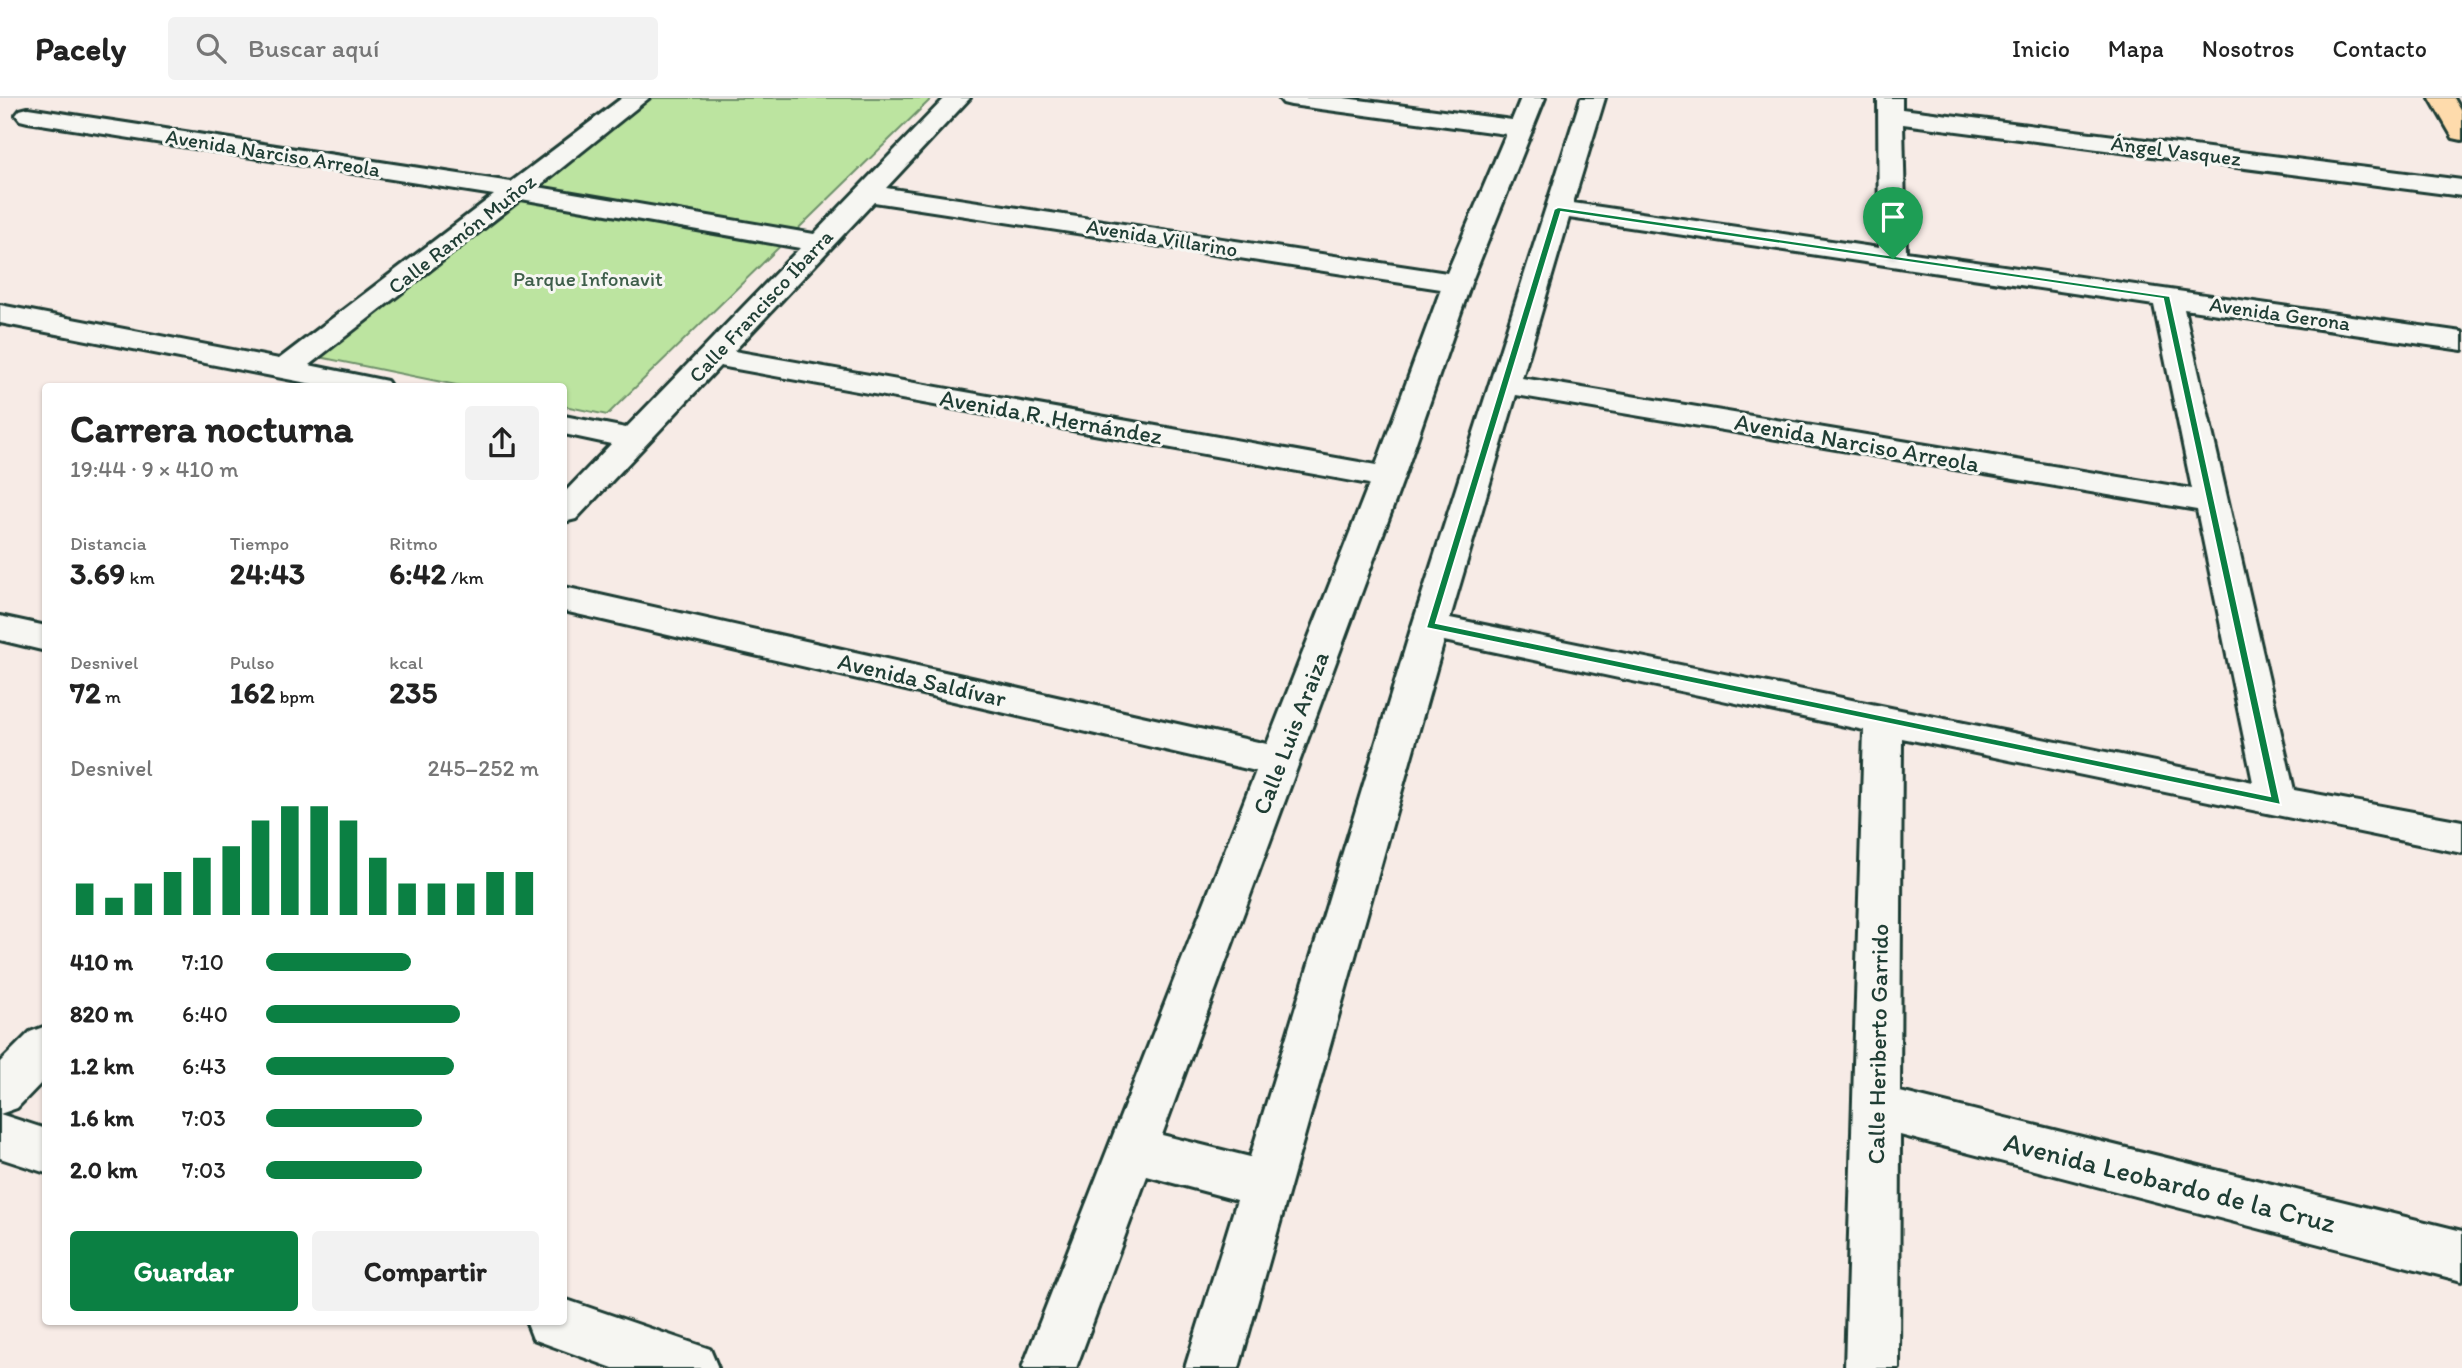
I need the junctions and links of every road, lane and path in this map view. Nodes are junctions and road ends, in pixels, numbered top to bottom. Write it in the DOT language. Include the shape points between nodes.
graph roads {
  1 [pos="60,98"];
  2 [pos="637,98"];
  3 [pos="958,98"];
  4 [pos="1291,98"];
  5 [pos="1533,98"];
  6 [pos="1594,98"];
  7 [pos="2442,98"];
  8 [pos="1890,106"];
  9 [pos="1521,129"];
  10 [pos="2462,133"];
  11 [pos="2462,188"];
  12 [pos="517,191"];
  13 [pos="866,193"];
  14 [pos="1558,209"];
  15 [pos="821,243"];
  16 [pos="1893,259"];
  17 [pos="1457,283"];
  18 [pos="2167,298"];
  19 [pos="7,321"];
  20 [pos="2462,341"];
  21 [pos="714,356"];
  22 [pos="286,368"];
  23 [pos="357,383"];
  24 [pos="1503,384"];
  25 [pos="567,426"];
  26 [pos="635,439"];
  27 [pos="1388,477"];
  28 [pos="2211,502"];
  29 [pos="567,509"];
  30 [pos="567,600"];
  31 [pos="1430,626"];
  32 [pos="0,628"];
  33 [pos="42,638"];
  34 [pos="1884,721"];
  35 [pos="1280,762"];
  36 [pos="2277,802"];
  37 [pos="2462,837"];
  38 [pos="42,1050"];
  39 [pos="0,1093"];
  40 [pos="1878,1108"];
  41 [pos="0,1136"];
  42 [pos="1133,1150"];
  43 [pos="42,1151"];
  44 [pos="1264,1184"];
  45 [pos="2462,1256"];
  46 [pos="564,1325"];
  47 [pos="691,1368"];
  48 [pos="1049,1368"];
  49 [pos="1212,1368"];
  50 [pos="1872,1368"];
  1 -- 12 [label="street, Avenida Narciso Arreola" via="19,120"];
  2 -- 12 [label="street, Calle Ramón Muñoz"];
  3 -- 13 [label="street, Calle Francisco Ibarra"];
  4 -- 9 [label="street"];
  5 -- 9 [label="street, Calle Luis Araiza"];
  6 -- 14 [label="street"];
  7 -- 10 [label="main road"];
  8 -- 11 [label="street, Ángel Vasquez"];
  8 -- 16 [label="street"];
  9 -- 17 [label="street, Calle Luis Araiza"];
  12 -- 15 [label="street, Avenida Narciso Arreola"];
  12 -- 22 [label="street, Calle Ramón Muñoz"];
  13 -- 15 [label="street, Calle Francisco Ibarra"];
  13 -- 17 [label="street, Avenida Villarino"];
  14 -- 16 [label="street, Avenida Gerona"];
  14 -- 24 [label="street"];
  15 -- 21 [label="street, Calle Francisco Ibarra"];
  16 -- 18 [label="street, Avenida Gerona"];
  17 -- 27 [label="street, Calle Luis Araiza"];
  18 -- 20 [label="street, Avenida Gerona"];
  18 -- 28 [label="street"];
  19 -- 22 [label="street"];
  21 -- 26 [label="street, Calle Francisco Ibarra"];
  21 -- 27 [label="street, Avenida R. Hernández"];
  22 -- 23 [label="street"];
  24 -- 28 [label="street, Avenida Narciso Arreola"];
  24 -- 31 [label="street"];
  25 -- 26 [label="street"];
  26 -- 29 [label="street, Calle Francisco Ibarra"];
  27 -- 35 [label="street, Calle Luis Araiza"];
  28 -- 36 [label="street"];
  30 -- 35 [label="street, Avenida Saldívar"];
  31 -- 34 [label="street"];
  31 -- 44 [label="street"];
  32 -- 33 [label="street"];
  34 -- 36 [label="street"];
  34 -- 40 [label="street, Calle Heriberto Garrido"];
  35 -- 42 [label="street, Calle Luis Araiza"];
  36 -- 37 [label="street"];
  38 -- 39 [label="street"];
  40 -- 45 [label="street, Avenida Leobardo de la Cruz"];
  40 -- 50 [label="street, Calle Heriberto Garrido"];
  41 -- 43 [label="street"];
  42 -- 44 [label="street"];
  42 -- 48 [label="street, Calle Luis Araiza"];
  44 -- 49 [label="street"];
  46 -- 47 [label="street"];
}
